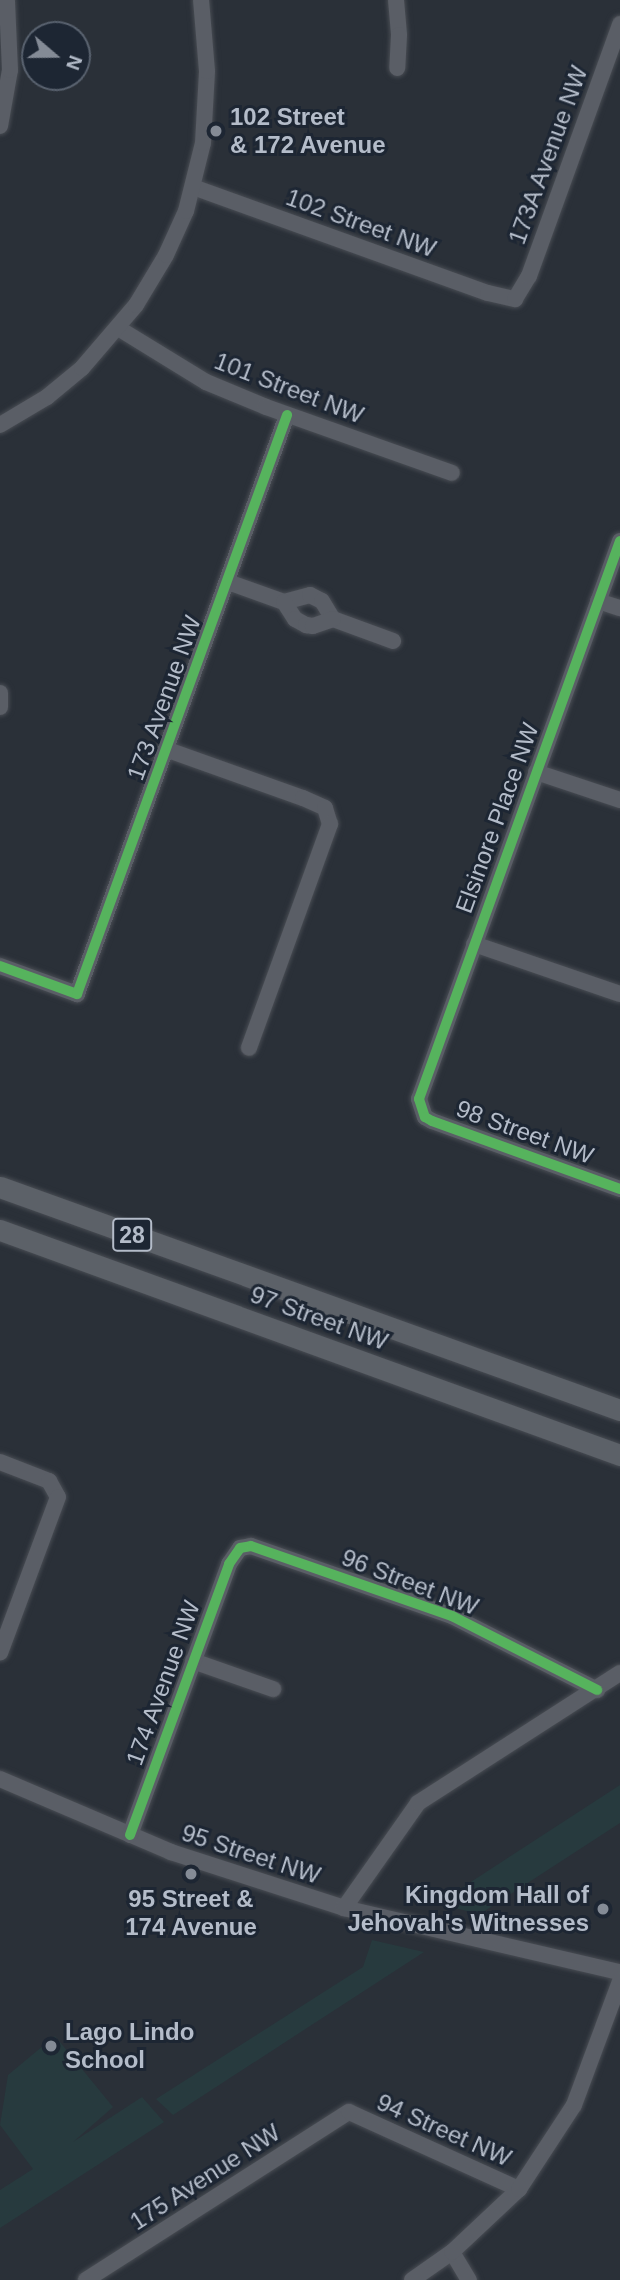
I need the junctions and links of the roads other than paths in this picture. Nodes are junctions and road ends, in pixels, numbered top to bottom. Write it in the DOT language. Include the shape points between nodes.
graph roads {
  1 [pos="7,0"];
  2 [pos="201,0"];
  3 [pos="396,0"];
  4 [pos="620,24"];
  5 [pos="397,68"];
  6 [pos="5,70"];
  7 [pos="0,126"];
  8 [pos="193,187"];
  9 [pos="515,299"];
  10 [pos="118,328"];
  11 [pos="287,415"];
  12 [pos="5,423"];
  13 [pos="452,472"];
  14 [pos="620,541"];
  15 [pos="228,582"];
  16 [pos="284,601"];
  17 [pos="598,601"];
  18 [pos="620,608"];
  19 [pos="333,619"];
  20 [pos="393,641"];
  21 [pos="0,693"];
  22 [pos="0,707"];
  23 [pos="168,750"];
  24 [pos="536,772"];
  25 [pos="620,800"];
  26 [pos="474,944"];
  27 [pos="0,967"];
  28 [pos="620,994"];
  29 [pos="248,1048"];
  30 [pos="421,1110"];
  31 [pos="0,1186"];
  32 [pos="620,1189"];
  33 [pos="0,1230"];
  34 [pos="620,1410"];
  35 [pos="535,1424"];
  36 [pos="620,1445"];
  37 [pos="620,1455"];
  38 [pos="0,1462"];
  39 [pos="240,1548"];
  40 [pos="0,1653"];
  41 [pos="193,1661"];
  42 [pos="620,1674"];
  43 [pos="273,1689"];
  44 [pos="597,1690"];
  45 [pos="0,1779"];
  46 [pos="131,1835"];
  47 [pos="344,1908"];
  48 [pos="620,1972"];
  49 [pos="620,1981"];
  50 [pos="349,2112"];
  51 [pos="519,2189"];
  52 [pos="452,2252"];
  53 [pos="429,2275"];
  54 [pos="86,2280"];
  55 [pos="411,2280"];
  56 [pos="469,2280"];
  1 -- 6 [label="street"];
  2 -- 8 [label="street" via="207,96"];
  3 -- 5 [label="street"];
  4 -- 9 [label="street, 173A Avenue NW" via="529,276"];
  6 -- 7 [label="street"];
  8 -- 9 [label="street, 102 Street NW"];
  8 -- 10 [label="street" via="166,255"];
  10 -- 11 [label="street, 101 Street NW" via="206,382"];
  10 -- 12 [label="street" via="65,383"];
  11 -- 13 [label="street, 101 Street NW"];
  11 -- 15 [label="street, 173 Avenue NW"];
  14 -- 17 [label="street, Elsinore Place NW"];
  15 -- 16 [label="street"];
  15 -- 23 [label="street, 173 Avenue NW"];
  16 -- 19 [label="street" via="303,595 316,597"];
  16 -- 19 [label="street" via="295,619 306,625"];
  17 -- 18 [label="street"];
  17 -- 24 [label="street, Elsinore Place NW"];
  19 -- 20 [label="street"];
  21 -- 22 [label="street"];
  23 -- 27 [label="street, 173 Avenue NW" via="77,994"];
  23 -- 29 [label="street, 173 Avenue NW" via="325,808 330,824"];
  24 -- 25 [label="street"];
  24 -- 26 [label="street, Elsinore Place NW"];
  26 -- 28 [label="street"];
  26 -- 30 [label="street, Elsinore Place NW" via="423,1086"];
  30 -- 32 [label="street, 98 Street NW" via="432,1121"];
  31 -- 34 [label="main road, 97 Street NW / 28"];
  33 -- 35 [label="main road, 97 Street NW / 28"];
  35 -- 36 [label="main road"];
  35 -- 37 [label="main road, 97 Street NW"];
  38 -- 40 [label="street" via="49,1481 58,1497"];
  39 -- 41 [label="street, 174 Avenue NW" via="229,1564"];
  39 -- 44 [label="street, 96 Street NW" via="251,1546 452,1616"];
  41 -- 43 [label="street"];
  41 -- 46 [label="street, 174 Avenue NW"];
  42 -- 44 [label="street"];
  44 -- 47 [label="street" via="418,1803"];
  45 -- 46 [label="street, 95 Street NW"];
  46 -- 47 [label="street, 95 Street NW"];
  47 -- 48 [label="street, 95 Street NW"];
  49 -- 51 [label="street" via="573,2105"];
  50 -- 51 [label="street, 94 Street NW"];
  50 -- 54 [label="street, 175 Avenue NW"];
  51 -- 52 [label="street"];
  52 -- 53 [label="street"];
  52 -- 56 [label="street"];
  53 -- 55 [label="street"];
}
